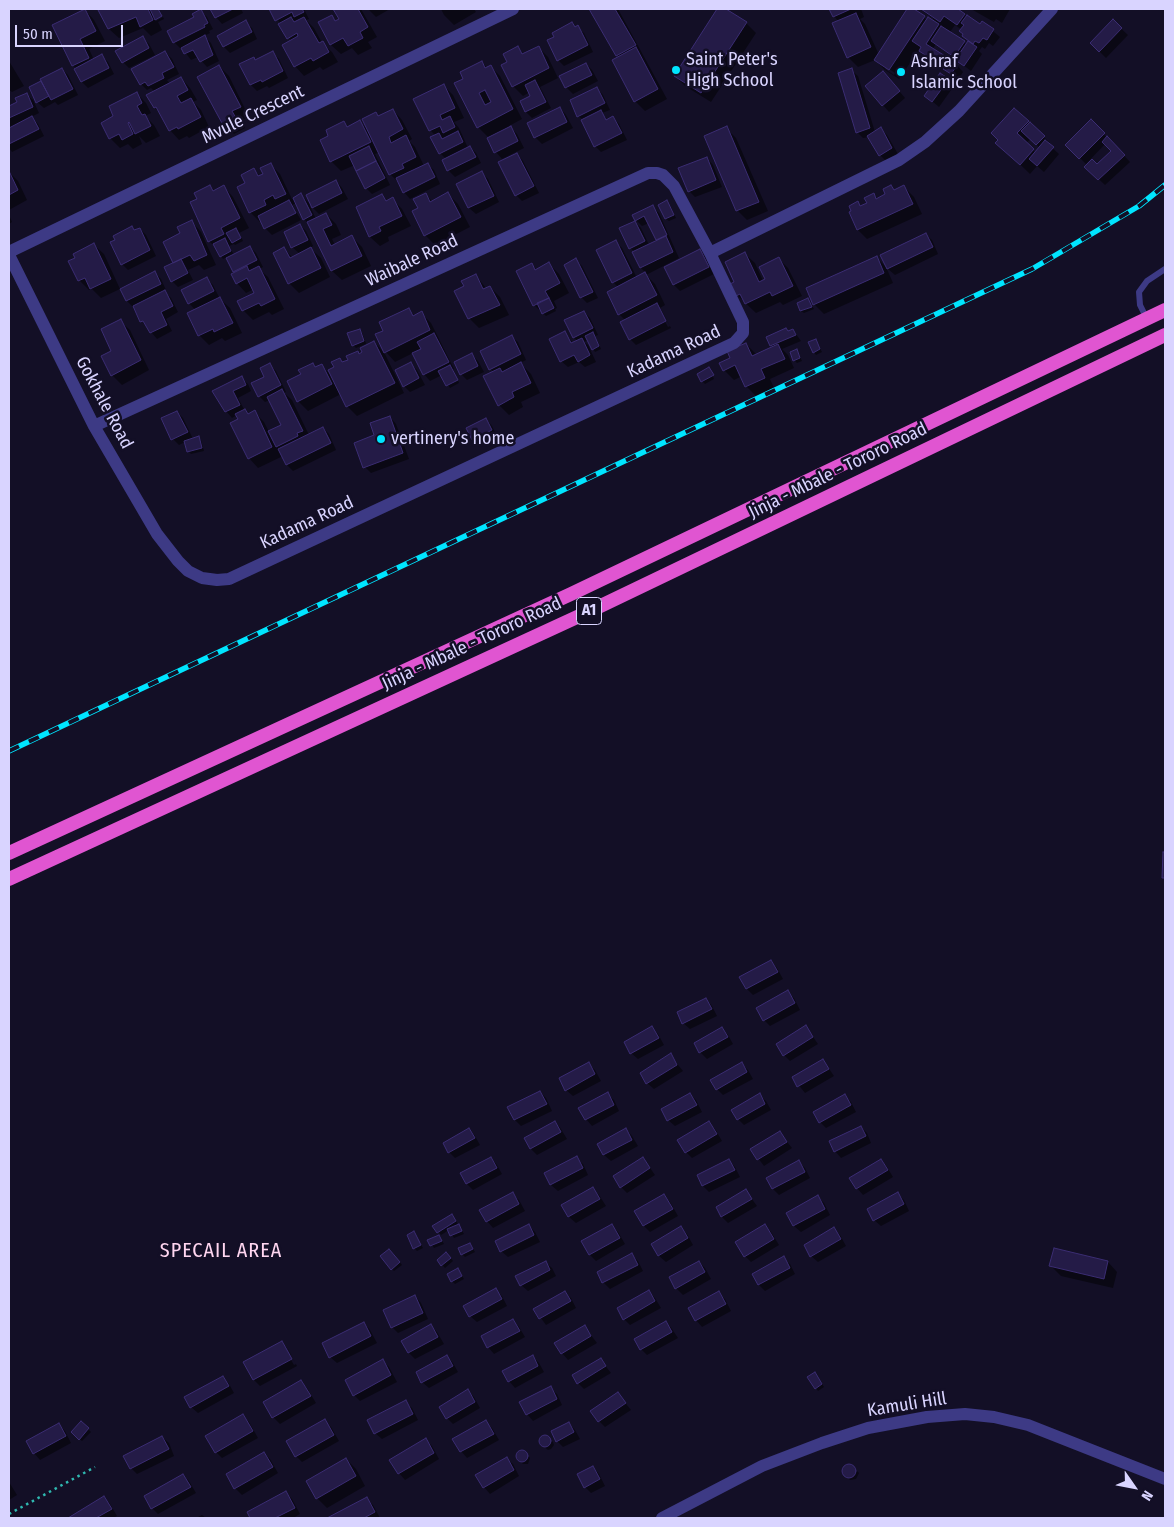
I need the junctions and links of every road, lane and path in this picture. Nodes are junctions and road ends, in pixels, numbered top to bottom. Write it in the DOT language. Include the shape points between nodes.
graph roads {
  1 [pos="513,9"];
  2 [pos="1052,9"];
  3 [pos="710,253"];
  4 [pos="9,254"];
  5 [pos="1165,269"];
  6 [pos="1165,310"];
  7 [pos="1148,320"];
  8 [pos="1165,335"];
  9 [pos="94,426"];
  10 [pos="178,562"];
  11 [pos="9,853"];
  12 [pos="9,879"];
  13 [pos="95,1467"];
  14 [pos="1165,1479"];
  15 [pos="9,1514"];
  16 [pos="662,1518"];
  1 -- 4 [label="street, Mvule Crescent"];
  2 -- 3 [label="street" via="959,111 900,160"];
  3 -- 9 [label="street, Waibale Road" via="669,179 648,173"];
  3 -- 10 [label="street, Kadama Road" via="743,322 743,332 734,343 229,578 202,578"];
  4 -- 9 [label="street, Gokhale Road"];
  5 -- 7 [label="lane" via="1147,281 1139,292 1140,305"];
  6 -- 7 [label="highway, Jinja - Mbale - Tororo Road / A1"];
  7 -- 11 [label="highway, Jinja - Mbale - Tororo Road / A1" via="571,594"];
  8 -- 12 [label="highway, Jinja - Mbale - Tororo Road / A1" via="588,612"];
  9 -- 10 [label="street, Gokhale Road" via="156,534"];
  13 -- 15 [label="path"];
  14 -- 16 [label="street, Kamuli Hill" via="1028,1425 965,1414 868,1428 822,1443 762,1466"];
}
